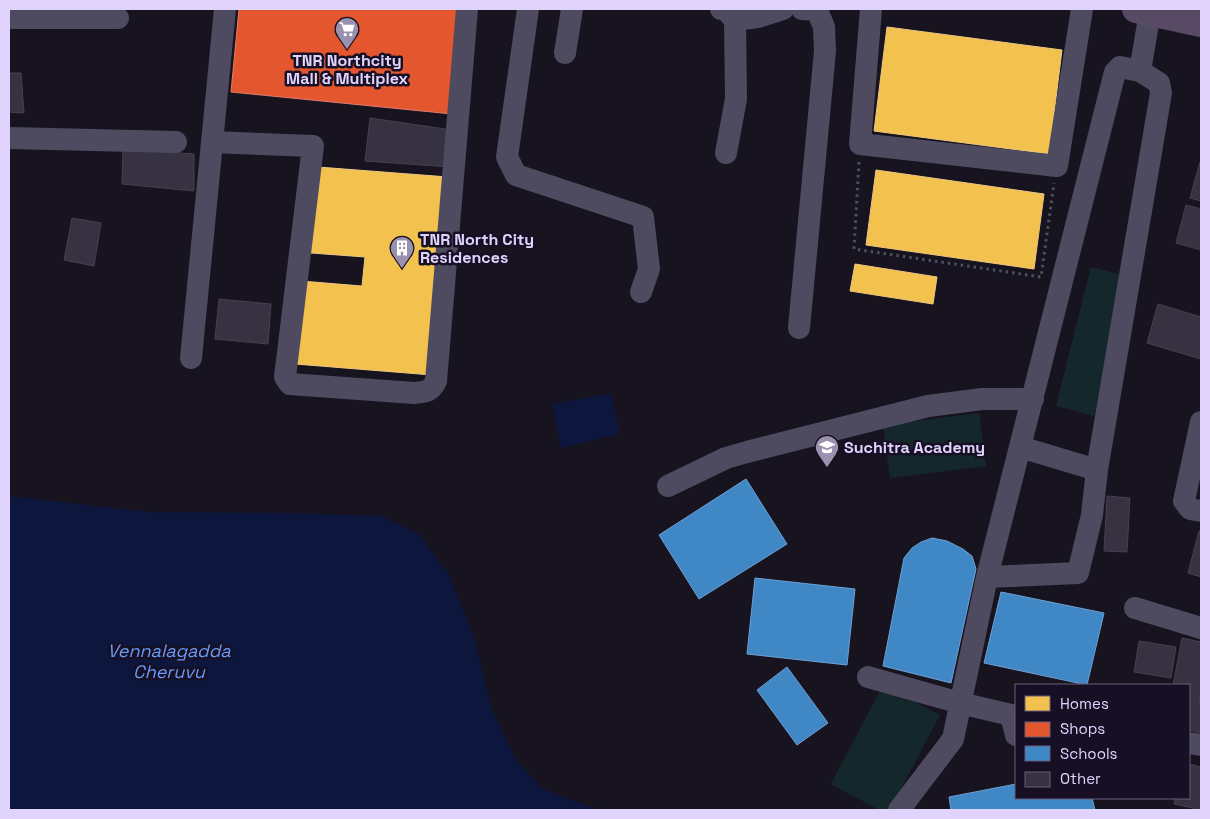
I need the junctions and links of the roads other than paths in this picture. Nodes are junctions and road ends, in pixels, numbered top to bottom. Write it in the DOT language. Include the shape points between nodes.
graph roads {
  1 [pos="225,9"];
  2 [pos="468,9"];
  3 [pos="528,9"];
  4 [pos="572,9"];
  5 [pos="783,9"];
  6 [pos="802,9"];
  7 [pos="870,9"];
  8 [pos="1082,9"];
  9 [pos="1143,10"];
  10 [pos="728,14"];
  11 [pos="9,18"];
  12 [pos="118,18"];
  13 [pos="1201,23"];
  14 [pos="565,54"];
  15 [pos="1140,71"];
  16 [pos="9,138"];
  17 [pos="176,142"];
  18 [pos="212,142"];
  19 [pos="726,153"];
  20 [pos="641,292"];
  21 [pos="799,328"];
  22 [pos="191,358"];
  23 [pos="1033,399"];
  24 [pos="1201,422"];
  25 [pos="1020,447"];
  26 [pos="1097,470"];
  27 [pos="668,486"];
  28 [pos="1201,511"];
  29 [pos="987,577"];
  30 [pos="1135,608"];
  31 [pos="1201,628"];
  32 [pos="868,677"];
  33 [pos="960,703"];
  34 [pos="1015,731"];
  35 [pos="899,810"];
  1 -- 18 [label="street"];
  2 -- 18 [label="street" via="436,381 428,391 414,393 290,384 285,377 312,146"];
  3 -- 20 [label="street" via="507,157 516,175 643,217 649,269"];
  4 -- 14 [label="street"];
  5 -- 10 [label="street" via="758,17"];
  6 -- 21 [label="street" via="817,10 824,27 825,51"];
  7 -- 8 [label="street" via="860,144 1057,166"];
  9 -- 13 [label="main road"];
  9 -- 15 [label="street"];
  10 -- 19 [label="street" via="736,98"];
  11 -- 12 [label="street"];
  15 -- 23 [label="street" via="1120,67 1115,72"];
  15 -- 26 [label="street" via="1159,83 1161,93"];
  16 -- 17 [label="street"];
  18 -- 22 [label="street"];
  23 -- 25 [label="street"];
  23 -- 27 [label="street" via="928,406 726,458"];
  24 -- 28 [label="street" via="1184,500 1190,509"];
  25 -- 26 [label="street"];
  25 -- 29 [label="street"];
  26 -- 29 [label="street" via="1092,515 1078,573"];
  29 -- 33 [label="street"];
  30 -- 31 [label="street"];
  32 -- 33 [label="street"];
  33 -- 34 [label="street" via="1011,715"];
  33 -- 35 [label="street" via="953,739"];
}
